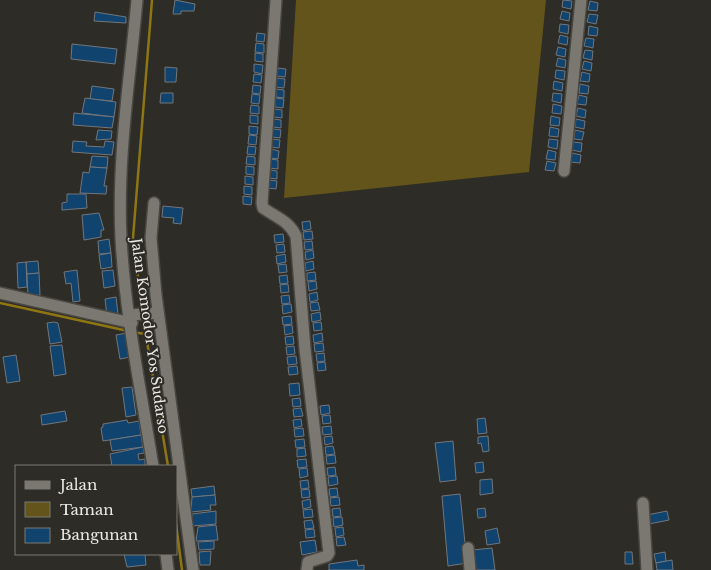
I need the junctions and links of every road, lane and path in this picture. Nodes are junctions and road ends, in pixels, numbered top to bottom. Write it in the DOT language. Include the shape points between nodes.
graph roads {
  1 [pos="137,0"];
  2 [pos="276,0"];
  3 [pos="581,0"];
  4 [pos="564,170"];
  5 [pos="154,202"];
  6 [pos="0,293"];
  7 [pos="155,313"];
  8 [pos="132,324"];
  9 [pos="153,465"];
  10 [pos="176,465"];
  11 [pos="178,483"];
  12 [pos="643,502"];
  13 [pos="181,505"];
  14 [pos="468,548"];
  15 [pos="166,555"];
  16 [pos="168,570"];
  17 [pos="193,570"];
  18 [pos="307,570"];
  19 [pos="470,570"];
  20 [pos="647,570"];
  1 -- 8 [label="street, Jalan Komodor Yos Sudarso" via="121,183 121,238"];
  2 -- 18 [label="street" via="262,203 263,208 292,228 296,236 305,349 329,553 308,562"];
  3 -- 4 [label="street"];
  5 -- 7 [label="street" via="150,238"];
  6 -- 8 [label="street"];
  7 -- 8 [label="street"];
  7 -- 10 [label="street"];
  8 -- 9 [label="street, Jalan Komodor Yos Sudarso"];
  11 -- 13 [label="street"];
  12 -- 20 [label="street"];
  13 -- 17 [label="street"];
  14 -- 19 [label="street"];
  15 -- 16 [label="street"];
}
